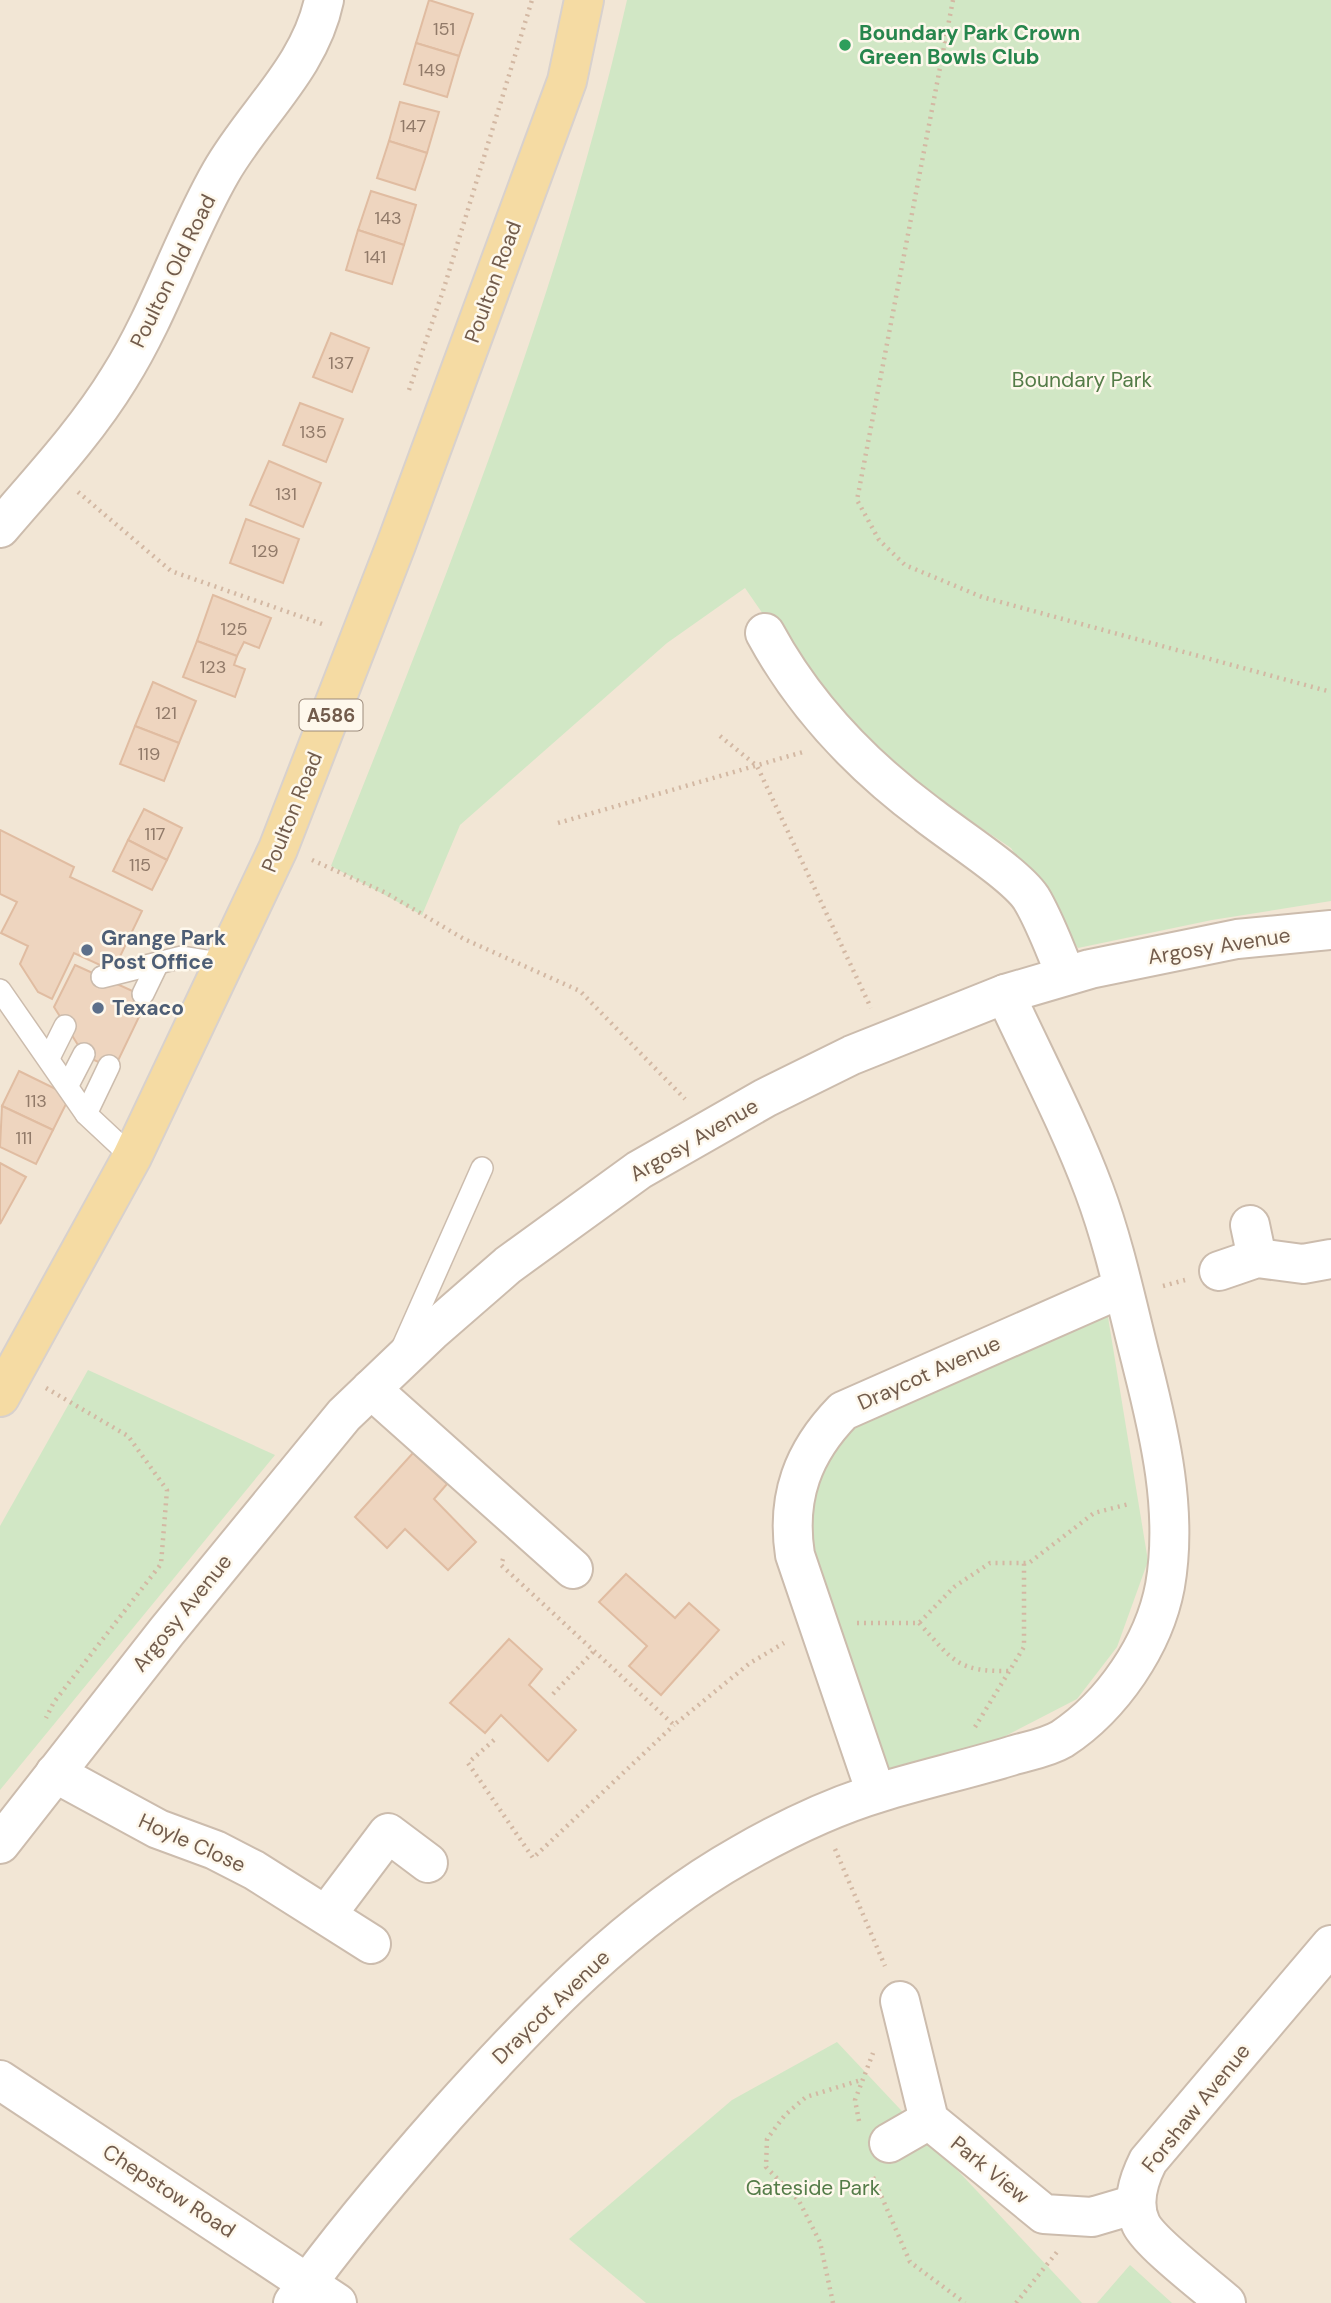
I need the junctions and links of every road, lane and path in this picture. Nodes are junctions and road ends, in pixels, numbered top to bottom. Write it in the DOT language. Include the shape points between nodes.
graph roads {
  1 [pos="324,0"];
  2 [pos="532,0"];
  3 [pos="584,0"];
  4 [pos="953,0"];
  5 [pos="407,394"];
  6 [pos="52,468"];
  7 [pos="0,528"];
  8 [pos="332,613"];
  9 [pos="327,626"];
  10 [pos="765,633"];
  11 [pos="322,638"];
  12 [pos="1331,692"];
  13 [pos="720,736"];
  14 [pos="843,741"];
  15 [pos="757,766"];
  16 [pos="558,823"];
  17 [pos="278,849"];
  18 [pos="1331,930"];
  19 [pos="158,963"];
  20 [pos="226,964"];
  21 [pos="1066,975"];
  22 [pos="114,978"];
  23 [pos="0,990"];
  24 [pos="143,994"];
  25 [pos="1005,994"];
  26 [pos="65,1026"];
  27 [pos="886,1041"];
  28 [pos="84,1054"];
  29 [pos="49,1058"];
  30 [pos="109,1066"];
  31 [pos="68,1085"];
  32 [pos="86,1114"];
  33 [pos="713,1128"];
  34 [pos="132,1157"];
  35 [pos="482,1168"];
  36 [pos="1331,1259"];
  37 [pos="1219,1271"];
  38 [pos="1123,1292"];
  39 [pos="383,1378"];
  40 [pos="8,1383"];
  41 [pos="1167,1494"];
  42 [pos="513,1514"];
  43 [pos="1024,1563"];
  44 [pos="573,1569"];
  45 [pos="820,1621"];
  46 [pos="919,1623"];
  47 [pos="594,1651"];
  48 [pos="1010,1671"];
  49 [pos="553,1694"];
  50 [pos="674,1725"];
  51 [pos="42,1727"];
  52 [pos="494,1740"];
  53 [pos="55,1773"];
  54 [pos="944,1775"];
  55 [pos="876,1793"];
  56 [pos="0,1844"];
  57 [pos="428,1863"];
  58 [pos="327,1914"];
  59 [pos="371,1944"];
  60 [pos="1331,1945"];
  61 [pos="900,2001"];
  62 [pos="0,2080"];
  63 [pos="861,2080"];
  64 [pos="929,2120"];
  65 [pos="889,2143"];
  66 [pos="1136,2204"];
  67 [pos="1092,2217"];
  68 [pos="313,2296"];
  69 [pos="833,2303"];
  70 [pos="1016,2303"];
  71 [pos="1226,2303"];
  1 -- 6 [label="street, Poulton Old Road" via="303,57 221,172 119,378"];
  2 -- 5 [label="path"];
  3 -- 17 [label="main road, Poulton Road / A586" via="567,82 379,593"];
  4 -- 12 [label="path" via="857,500 873,530 905,565 982,597"];
  6 -- 7 [label="street, Poulton Old Road"];
  6 -- 9 [label="path" via="171,571"];
  8 -- 9 [label="path"];
  9 -- 11 [label="path"];
  10 -- 14 [label="street" via="786,673"];
  13 -- 15 [label="path"];
  14 -- 15 [label="path"];
  14 -- 21 [label="street" via="906,799 1004,871 1030,896"];
  15 -- 16 [label="path"];
  15 -- 27 [label="path"];
  17 -- 20 [label="main road, Poulton Road / A586"];
  17 -- 33 [label="path" via="331,866 464,939 580,990"];
  18 -- 21 [label="street, Argosy Avenue" via="1237,939"];
  19 -- 20 [label="lane" via="182,957"];
  19 -- 22 [label="lane"];
  19 -- 24 [label="lane"];
  20 -- 34 [label="main road, Poulton Road / A586"];
  21 -- 25 [label="street, Argosy Avenue"];
  23 -- 29 [label="lane"];
  25 -- 27 [label="street, Argosy Avenue"];
  25 -- 38 [label="street, Draycot Avenue" via="1095,1192"];
  26 -- 29 [label="lane"];
  27 -- 33 [label="street, Argosy Avenue"];
  28 -- 31 [label="lane"];
  29 -- 31 [label="lane"];
  30 -- 32 [label="lane"];
  31 -- 32 [label="lane"];
  32 -- 34 [label="lane"];
  33 -- 39 [label="street, Argosy Avenue" via="639,1170 561,1223"];
  34 -- 40 [label="main road, Poulton Road / A586"];
  35 -- 39 [label="lane"];
  36 -- 37 [label="street" via="1303,1264 1254,1242"];
  37 -- 38 [label="path"];
  38 -- 41 [label="street, Draycot Avenue" via="1156,1418"];
  38 -- 45 [label="street, Draycot Avenue" via="843,1411 823,1432 807,1456 790,1529 794,1555"];
  39 -- 42 [label="street"];
  39 -- 53 [label="street, Argosy Avenue" via="294,1474"];
  40 -- 51 [label="path" via="128,1436 167,1490 161,1564 54,1702"];
  41 -- 43 [label="path" via="1094,1513"];
  41 -- 54 [label="street, Draycot Avenue" via="1165,1586 1155,1622 1111,1694 1056,1742"];
  42 -- 44 [label="street"];
  42 -- 47 [label="path" via="501,1565"];
  43 -- 46 [label="path" via="990,1563 954,1587"];
  43 -- 48 [label="path" via="1024,1647"];
  45 -- 46 [label="path"];
  45 -- 50 [label="path" via="750,1663"];
  45 -- 55 [label="street, Draycot Avenue"];
  46 -- 48 [label="path" via="956,1664"];
  47 -- 49 [label="path"];
  47 -- 50 [label="path"];
  48 -- 54 [label="path"];
  50 -- 52 [label="path" via="533,1858 468,1763"];
  53 -- 56 [label="street, Argosy Avenue"];
  53 -- 58 [label="street, Hoyle Close" via="158,1829 254,1870"];
  54 -- 55 [label="street, Draycot Avenue"];
  55 -- 68 [label="street, Draycot Avenue" via="742,1854 625,1937 478,2079 397,2170"];
  57 -- 58 [label="street" via="388,1833"];
  58 -- 59 [label="street, Hoyle Close"];
  60 -- 66 [label="street, Forshaw Avenue" via="1148,2161 1138,2180"];
  61 -- 64 [label="street"];
  62 -- 68 [label="street, Chepstow Road"];
  63 -- 69 [label="path" via="806,2097 767,2139 766,2167 799,2201 820,2242"];
  64 -- 65 [label="street"];
  64 -- 67 [label="street, Park View" via="1044,2214"];
  66 -- 67 [label="street, Park View"];
  66 -- 71 [label="street" via="1141,2226"];
  67 -- 70 [label="path" via="1044,2265"];
}
